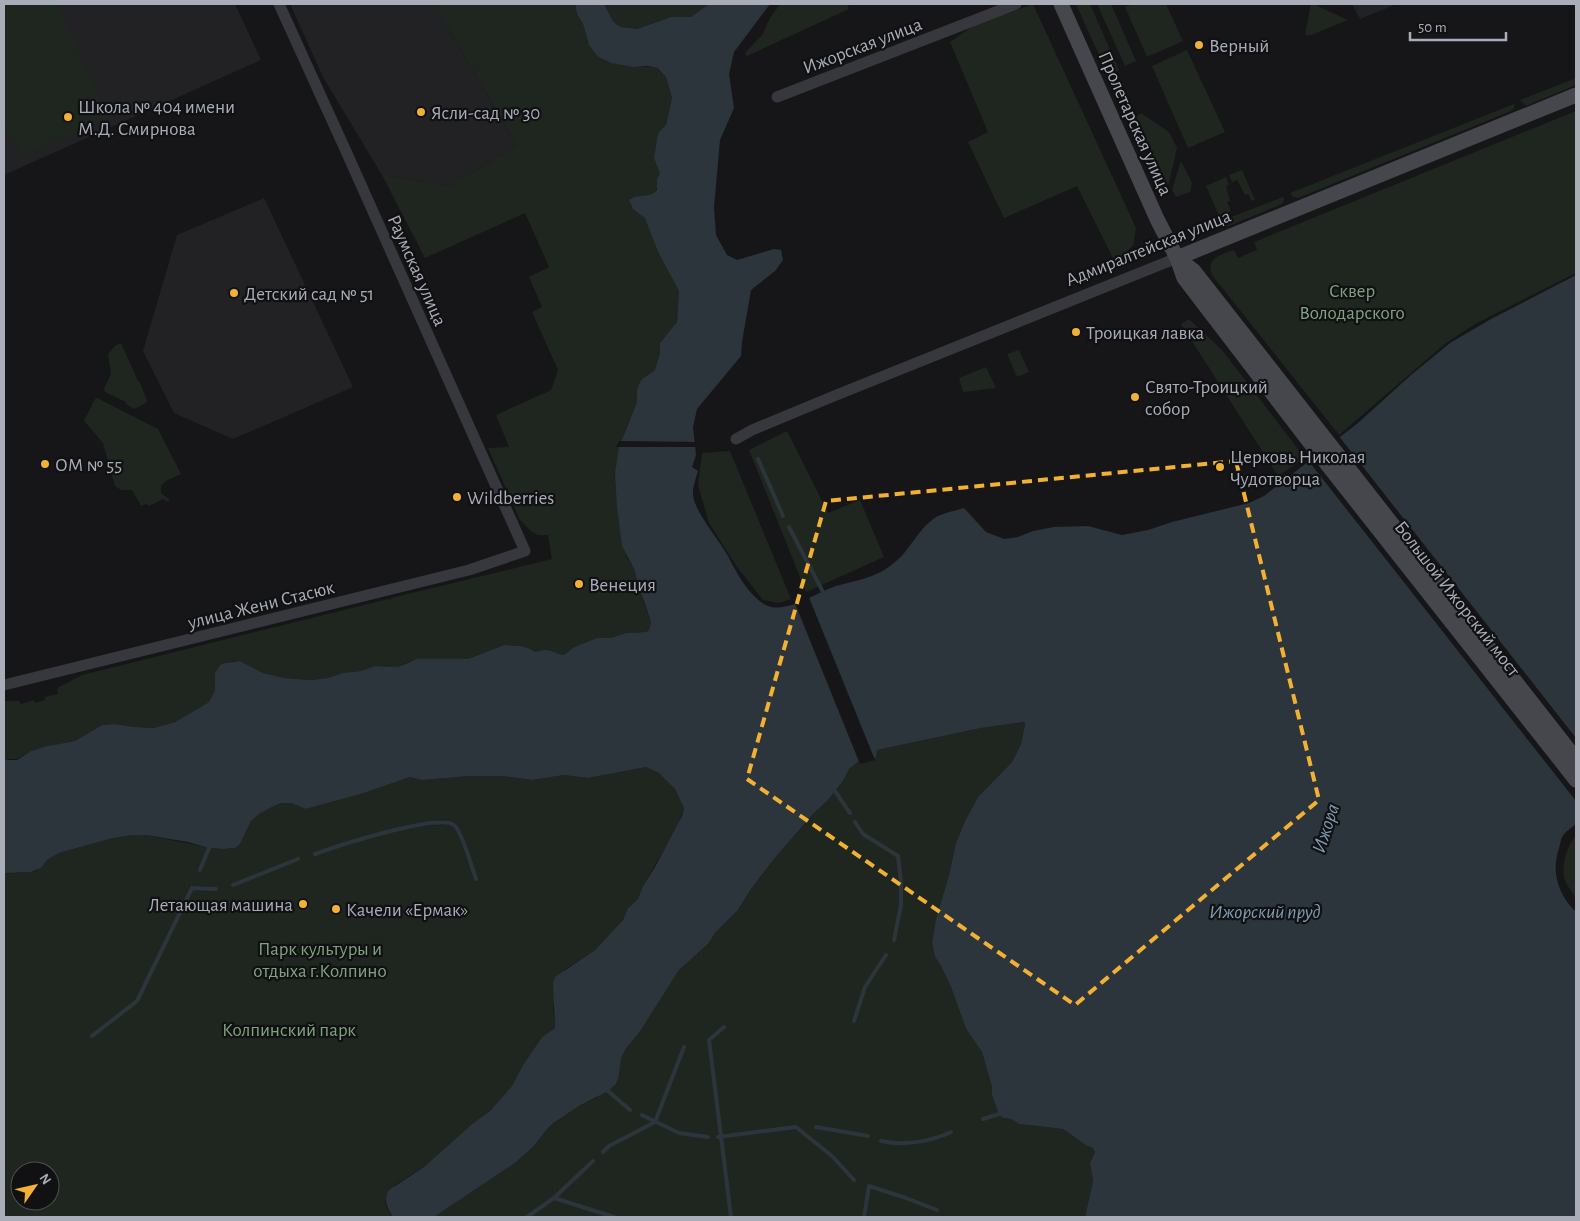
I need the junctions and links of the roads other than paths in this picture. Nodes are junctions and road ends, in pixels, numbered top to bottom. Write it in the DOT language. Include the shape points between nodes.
graph roads {
  1 [pos="279,4"];
  2 [pos="1016,4"];
  3 [pos="1060,4"];
  4 [pos="1576,95"];
  5 [pos="777,97"];
  6 [pos="1177,258"];
  7 [pos="1314,435"];
  8 [pos="736,439"];
  9 [pos="525,551"];
  10 [pos="4,685"];
  11 [pos="1576,759"];
  12 [pos="1576,780"];
  1 -- 9 [label="street, Раумская улица"];
  2 -- 5 [label="street, Ижорская улица"];
  3 -- 6 [label="main road, Пролетарская улица"];
  4 -- 6 [label="main road, Адмиралтейская улица"];
  6 -- 7 [label="main road, Пролетарская улица" via="1194,271"];
  6 -- 8 [label="street, Адмиралтейская улица"];
  7 -- 11 [label="main road, Большой Ижорский мост"];
  7 -- 12 [label="main road, Большой Ижорский мост"];
  9 -- 10 [label="street, улица Жени Стасюк" via="469,570"];
}
